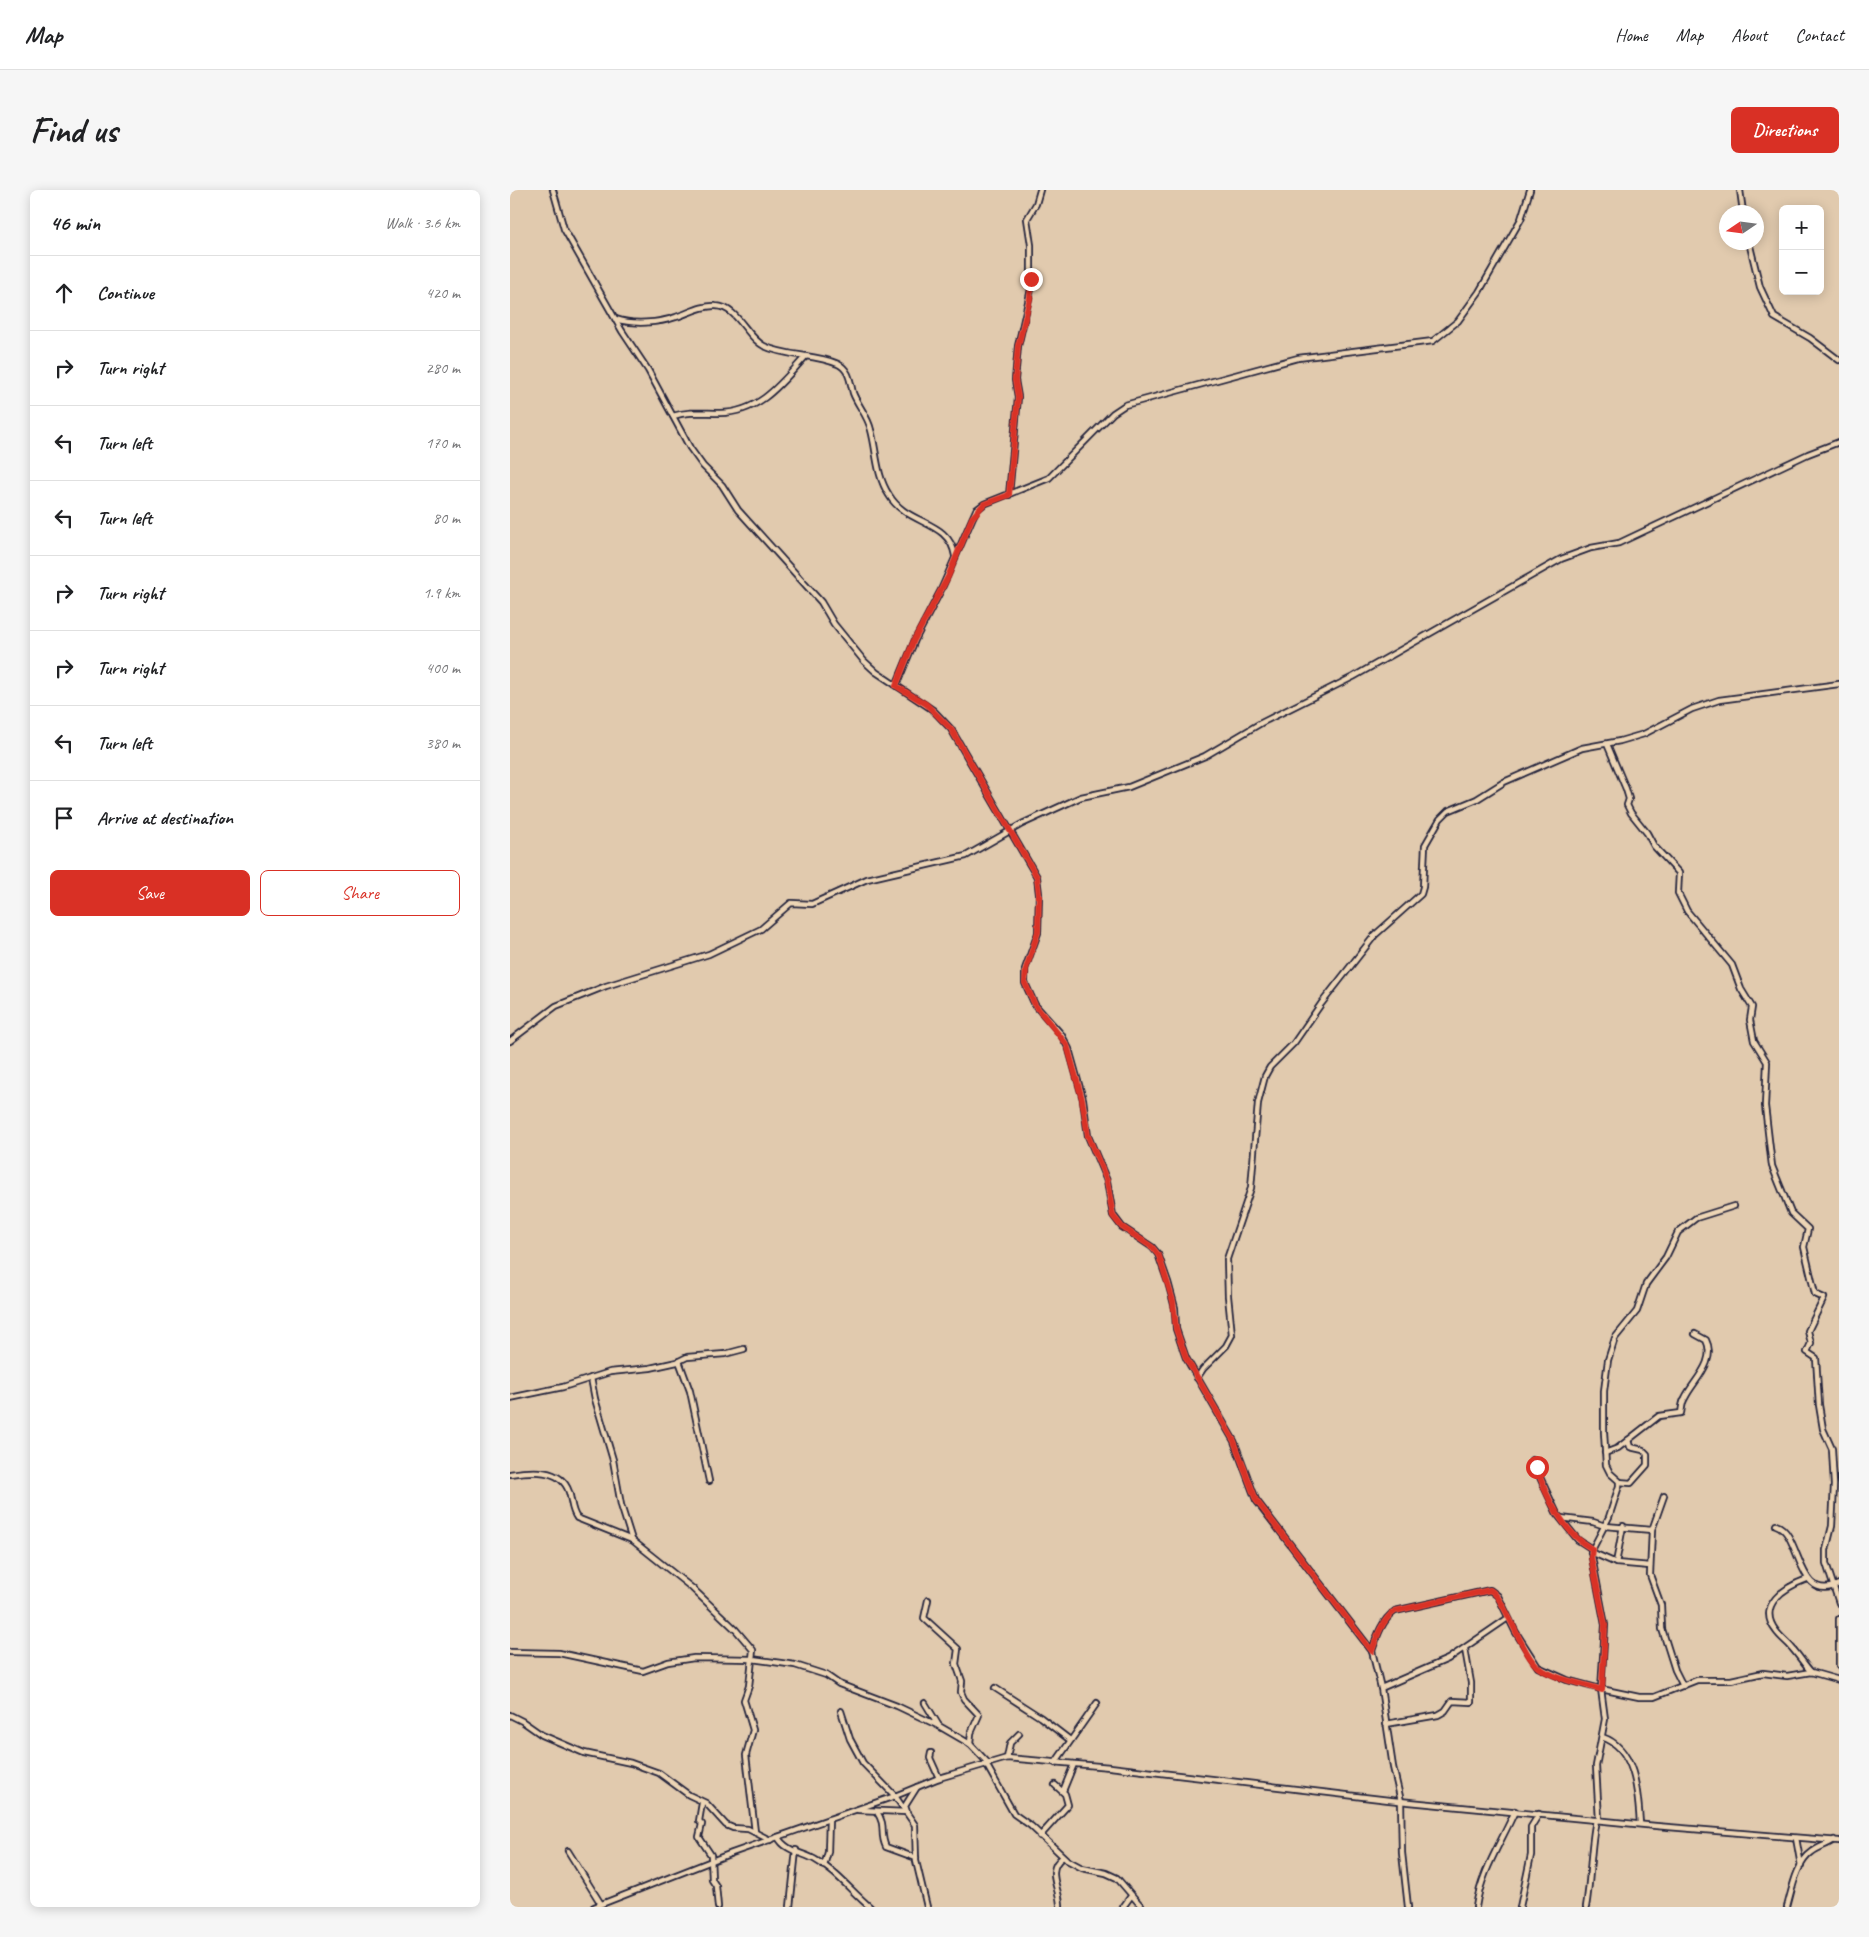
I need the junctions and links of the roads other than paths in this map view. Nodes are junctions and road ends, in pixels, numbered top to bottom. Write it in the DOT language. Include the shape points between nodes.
graph roads {
  1 [pos="553,190"];
  2 [pos="1040,190"];
  3 [pos="1530,190"];
  4 [pos="1740,190"];
  5 [pos="1742,205"];
  6 [pos="1751,250"];
  7 [pos="616,320"];
  8 [pos="805,357"];
  9 [pos="1839,360"];
  10 [pos="673,416"];
  11 [pos="1839,442"];
  12 [pos="1009,495"];
  13 [pos="955,558"];
  14 [pos="1839,684"];
  15 [pos="896,686"];
  16 [pos="1607,744"];
  17 [pos="1010,831"];
  18 [pos="510,1041"];
  19 [pos="1734,1206"];
  20 [pos="1695,1334"];
  21 [pos="744,1349"];
  22 [pos="680,1361"];
  23 [pos="592,1378"];
  24 [pos="1197,1378"];
  25 [pos="510,1398"];
  26 [pos="1628,1440"];
  27 [pos="1605,1454"];
  28 [pos="1532,1460"];
  29 [pos="510,1474"];
  30 [pos="709,1482"];
  31 [pos="1619,1482"];
  32 [pos="1664,1496"];
  33 [pos="1561,1518"];
  34 [pos="1776,1525"];
  35 [pos="1605,1526"];
  36 [pos="1623,1526"];
  37 [pos="1652,1530"];
  38 [pos="632,1540"];
  39 [pos="1592,1551"];
  40 [pos="1616,1563"];
  41 [pos="1650,1566"];
  42 [pos="1807,1579"];
  43 [pos="1836,1585"];
  44 [pos="928,1600"];
  45 [pos="1839,1603"];
  46 [pos="1508,1618"];
  47 [pos="1839,1618"];
  48 [pos="1465,1649"];
  49 [pos="1372,1651"];
  50 [pos="510,1652"];
  51 [pos="752,1659"];
  52 [pos="1839,1665"];
  53 [pos="1811,1672"];
  54 [pos="1839,1680"];
  55 [pos="1683,1686"];
  56 [pos="995,1688"];
  57 [pos="1381,1688"];
  58 [pos="1602,1690"];
  59 [pos="924,1703"];
  60 [pos="1097,1703"];
  61 [pos="841,1710"];
  62 [pos="510,1715"];
  63 [pos="1386,1724"];
  64 [pos="939,1726"];
  65 [pos="1020,1734"];
  66 [pos="1602,1737"];
  67 [pos="1070,1740"];
  68 [pos="970,1744"];
  69 [pos="930,1753"];
  70 [pos="1007,1758"];
  71 [pos="1055,1762"];
  72 [pos="987,1763"];
  73 [pos="1074,1764"];
  74 [pos="939,1778"];
  75 [pos="1055,1785"];
  76 [pos="917,1787"];
  77 [pos="1063,1791"];
  78 [pos="895,1796"];
  79 [pos="1401,1801"];
  80 [pos="702,1803"];
  81 [pos="854,1810"];
  82 [pos="1515,1811"];
  83 [pos="877,1812"];
  84 [pos="907,1812"];
  85 [pos="1539,1814"];
  86 [pos="829,1819"];
  87 [pos="1598,1820"];
  88 [pos="1640,1824"];
  89 [pos="755,1832"];
  90 [pos="1040,1836"];
  91 [pos="778,1837"];
  92 [pos="1796,1838"];
  93 [pos="770,1840"];
  94 [pos="1836,1841"];
  95 [pos="796,1850"];
  96 [pos="568,1851"];
  97 [pos="1063,1857"];
  98 [pos="916,1858"];
  99 [pos="712,1861"];
  100 [pos="824,1866"];
  101 [pos="1801,1867"];
  102 [pos="1131,1896"];
  103 [pos="601,1904"];
  104 [pos="594,1907"];
  105 [pos="718,1907"];
  106 [pos="790,1907"];
  107 [pos="870,1907"];
  108 [pos="926,1907"];
  109 [pos="1060,1907"];
  110 [pos="1123,1907"];
  111 [pos="1142,1907"];
  112 [pos="1408,1907"];
  113 [pos="1476,1907"];
  114 [pos="1520,1907"];
  115 [pos="1586,1907"];
  116 [pos="1787,1907"];
  1 -- 7 [label="street" via="564,230"];
  2 -- 12 [label="street" via="1027,219 1031,245 1031,289 1018,346 1015,380 1018,397"];
  3 -- 12 [label="street" via="1521,219 1479,292 1458,321 1433,341 1298,358 1125,405 1049,478"];
  4 -- 5 [label="street"];
  6 -- 9 [label="street" via="1760,287 1774,316"];
  7 -- 8 [label="street" via="630,323 667,320 718,306 727,310 763,346"];
  7 -- 10 [label="street"];
  8 -- 10 [label="street" via="760,403 728,413 692,412"];
  8 -- 13 [label="street" via="839,364 849,375 855,396 868,420 877,466 888,494 902,512 944,533 950,539"];
  10 -- 15 [label="street" via="690,448 722,485 735,507 821,602 864,661"];
  11 -- 17 [label="street" via="1619,542 1561,559 1354,677 1261,723 1205,756 1129,787 1081,798"];
  12 -- 13 [label="street" via="976,510"];
  13 -- 15 [label="street" via="914,640"];
  14 -- 16 [label="street" via="1719,700 1692,709 1644,734"];
  15 -- 17 [label="street" via="926,704 951,729"];
  16 -- 24 [label="street" via="1582,748 1444,813 1428,835 1425,845 1421,894 1375,935 1294,1043 1268,1070 1262,1081 1258,1103 1250,1194 1227,1259 1232,1335"];
  16 -- 43 [label="street" via="1626,789 1631,813 1654,846 1679,873 1678,893 1687,912 1734,969 1752,1006 1750,1020 1756,1044 1767,1059 1765,1106 1770,1157 1785,1202 1791,1213 1808,1229 1804,1247 1813,1290 1824,1298 1808,1331 1811,1343 1807,1352 1816,1358 1822,1422 1832,1449 1834,1499 1825,1556 1827,1569"];
  17 -- 18 [label="street" via="981,849 958,858 867,879 812,904 792,903 761,929 710,954 606,986 556,1006"];
  17 -- 24 [label="street" via="1038,881 1038,932 1024,973 1028,991 1067,1045 1088,1136 1107,1181 1113,1216 1159,1256 1173,1301 1179,1338"];
  19 -- 27 [label="street" via="1696,1218 1678,1232 1666,1257 1645,1287 1637,1311 1615,1338 1604,1390"];
  20 -- 26 [label="street" via="1706,1340 1709,1356 1685,1397 1681,1413 1660,1416"];
  21 -- 22 [label="street"];
  22 -- 23 [label="street" via="650,1368 618,1370"];
  22 -- 30 [label="street" via="690,1391"];
  23 -- 25 [label="street" via="563,1388"];
  23 -- 38 [label="street"];
  24 -- 49 [label="street" via="1234,1441 1256,1500"];
  26 -- 27 [label="street"];
  26 -- 31 [label="street" via="1630,1447 1647,1454 1647,1466 1631,1483"];
  27 -- 31 [label="street" via="1608,1470"];
  28 -- 33 [label="street"];
  29 -- 38 [label="street" via="539,1472 557,1476 568,1490 577,1518"];
  31 -- 35 [label="street"];
  32 -- 37 [label="street"];
  33 -- 35 [label="street"];
  33 -- 39 [label="street" via="1578,1540"];
  34 -- 42 [label="street" via="1786,1530"];
  35 -- 36 [label="street"];
  35 -- 39 [label="street"];
  36 -- 37 [label="street"];
  36 -- 40 [label="street"];
  37 -- 41 [label="street"];
  38 -- 51 [label="street" via="687,1584 736,1630 753,1650"];
  39 -- 40 [label="street"];
  39 -- 58 [label="street" via="1605,1625"];
  40 -- 41 [label="street"];
  41 -- 55 [label="street" via="1661,1605 1662,1629"];
  42 -- 43 [label="street" via="1823,1587"];
  42 -- 53 [label="street" via="1777,1598 1769,1606 1768,1614 1776,1631"];
  43 -- 45 [label="street"];
  44 -- 68 [label="street" via="924,1618 958,1649 956,1664 962,1681 961,1692 979,1715 971,1732"];
  46 -- 48 [label="street"];
  46 -- 49 [label="street" via="1498,1596 1490,1590 1403,1608 1389,1615"];
  46 -- 58 [label="street" via="1538,1667"];
  47 -- 52 [label="street"];
  48 -- 57 [label="street" via="1431,1668"];
  48 -- 63 [label="street" via="1471,1702 1452,1702 1438,1716"];
  49 -- 57 [label="street"];
  50 -- 51 [label="street" via="559,1653 643,1671 668,1662 694,1658"];
  51 -- 64 [label="street" via="796,1665 826,1675 839,1684"];
  51 -- 89 [label="street" via="744,1700 753,1724 746,1755"];
  53 -- 54 [label="street"];
  53 -- 55 [label="street" via="1786,1676 1763,1673 1731,1680 1701,1679"];
  55 -- 58 [label="street" via="1654,1697"];
  56 -- 67 [label="street"];
  57 -- 63 [label="street"];
  58 -- 66 [label="street" via="1606,1714"];
  59 -- 64 [label="street"];
  60 -- 67 [label="street"];
  61 -- 78 [label="street" via="856,1752 871,1773"];
  62 -- 80 [label="street" via="542,1735 584,1753 659,1773"];
  63 -- 79 [label="street"];
  64 -- 68 [label="street"];
  65 -- 70 [label="street" via="1010,1743"];
  66 -- 87 [label="street" via="1596,1766"];
  66 -- 88 [label="street" via="1618,1744 1627,1760 1635,1783"];
  67 -- 71 [label="street"];
  68 -- 72 [label="street"];
  69 -- 74 [label="street"];
  70 -- 71 [label="street"];
  70 -- 72 [label="street"];
  71 -- 73 [label="street"];
  72 -- 74 [label="street"];
  72 -- 90 [label="street" via="1010,1809"];
  73 -- 77 [label="street"];
  73 -- 79 [label="street"];
  74 -- 76 [label="street"];
  75 -- 77 [label="street"];
  76 -- 78 [label="street"];
  76 -- 84 [label="street" via="905,1806"];
  77 -- 90 [label="street" via="1068,1800 1067,1807"];
  78 -- 81 [label="street"];
  78 -- 84 [label="street"];
  79 -- 82 [label="street"];
  79 -- 112 [label="street"];
  80 -- 89 [label="street" via="708,1805 726,1825"];
  80 -- 99 [label="street" via="699,1837 710,1852"];
  81 -- 83 [label="street"];
  81 -- 86 [label="street"];
  82 -- 85 [label="street"];
  82 -- 113 [label="street" via="1486,1870"];
  83 -- 84 [label="street"];
  83 -- 98 [label="street" via="884,1827 882,1838 886,1847"];
  84 -- 98 [label="street" via="915,1825"];
  85 -- 87 [label="street"];
  85 -- 114 [label="street" via="1532,1827 1531,1855"];
  86 -- 91 [label="street"];
  86 -- 100 [label="street"];
  87 -- 88 [label="street"];
  87 -- 115 [label="street" via="1590,1848 1590,1888"];
  88 -- 92 [label="street"];
  89 -- 93 [label="street"];
  90 -- 97 [label="street"];
  91 -- 93 [label="street"];
  91 -- 95 [label="street" via="783,1845"];
  92 -- 94 [label="street"];
  92 -- 101 [label="street"];
  93 -- 99 [label="street"];
  94 -- 101 [label="street" via="1813,1851"];
  95 -- 100 [label="street"];
  95 -- 106 [label="street"];
  96 -- 103 [label="street"];
  97 -- 102 [label="street" via="1082,1868 1117,1878"];
  97 -- 109 [label="street" via="1057,1862 1053,1877"];
  98 -- 108 [label="street"];
  99 -- 103 [label="street"];
  99 -- 105 [label="street"];
  100 -- 107 [label="street"];
  101 -- 116 [label="street"];
  102 -- 110 [label="street"];
  102 -- 111 [label="street"];
  103 -- 104 [label="street"];
}
